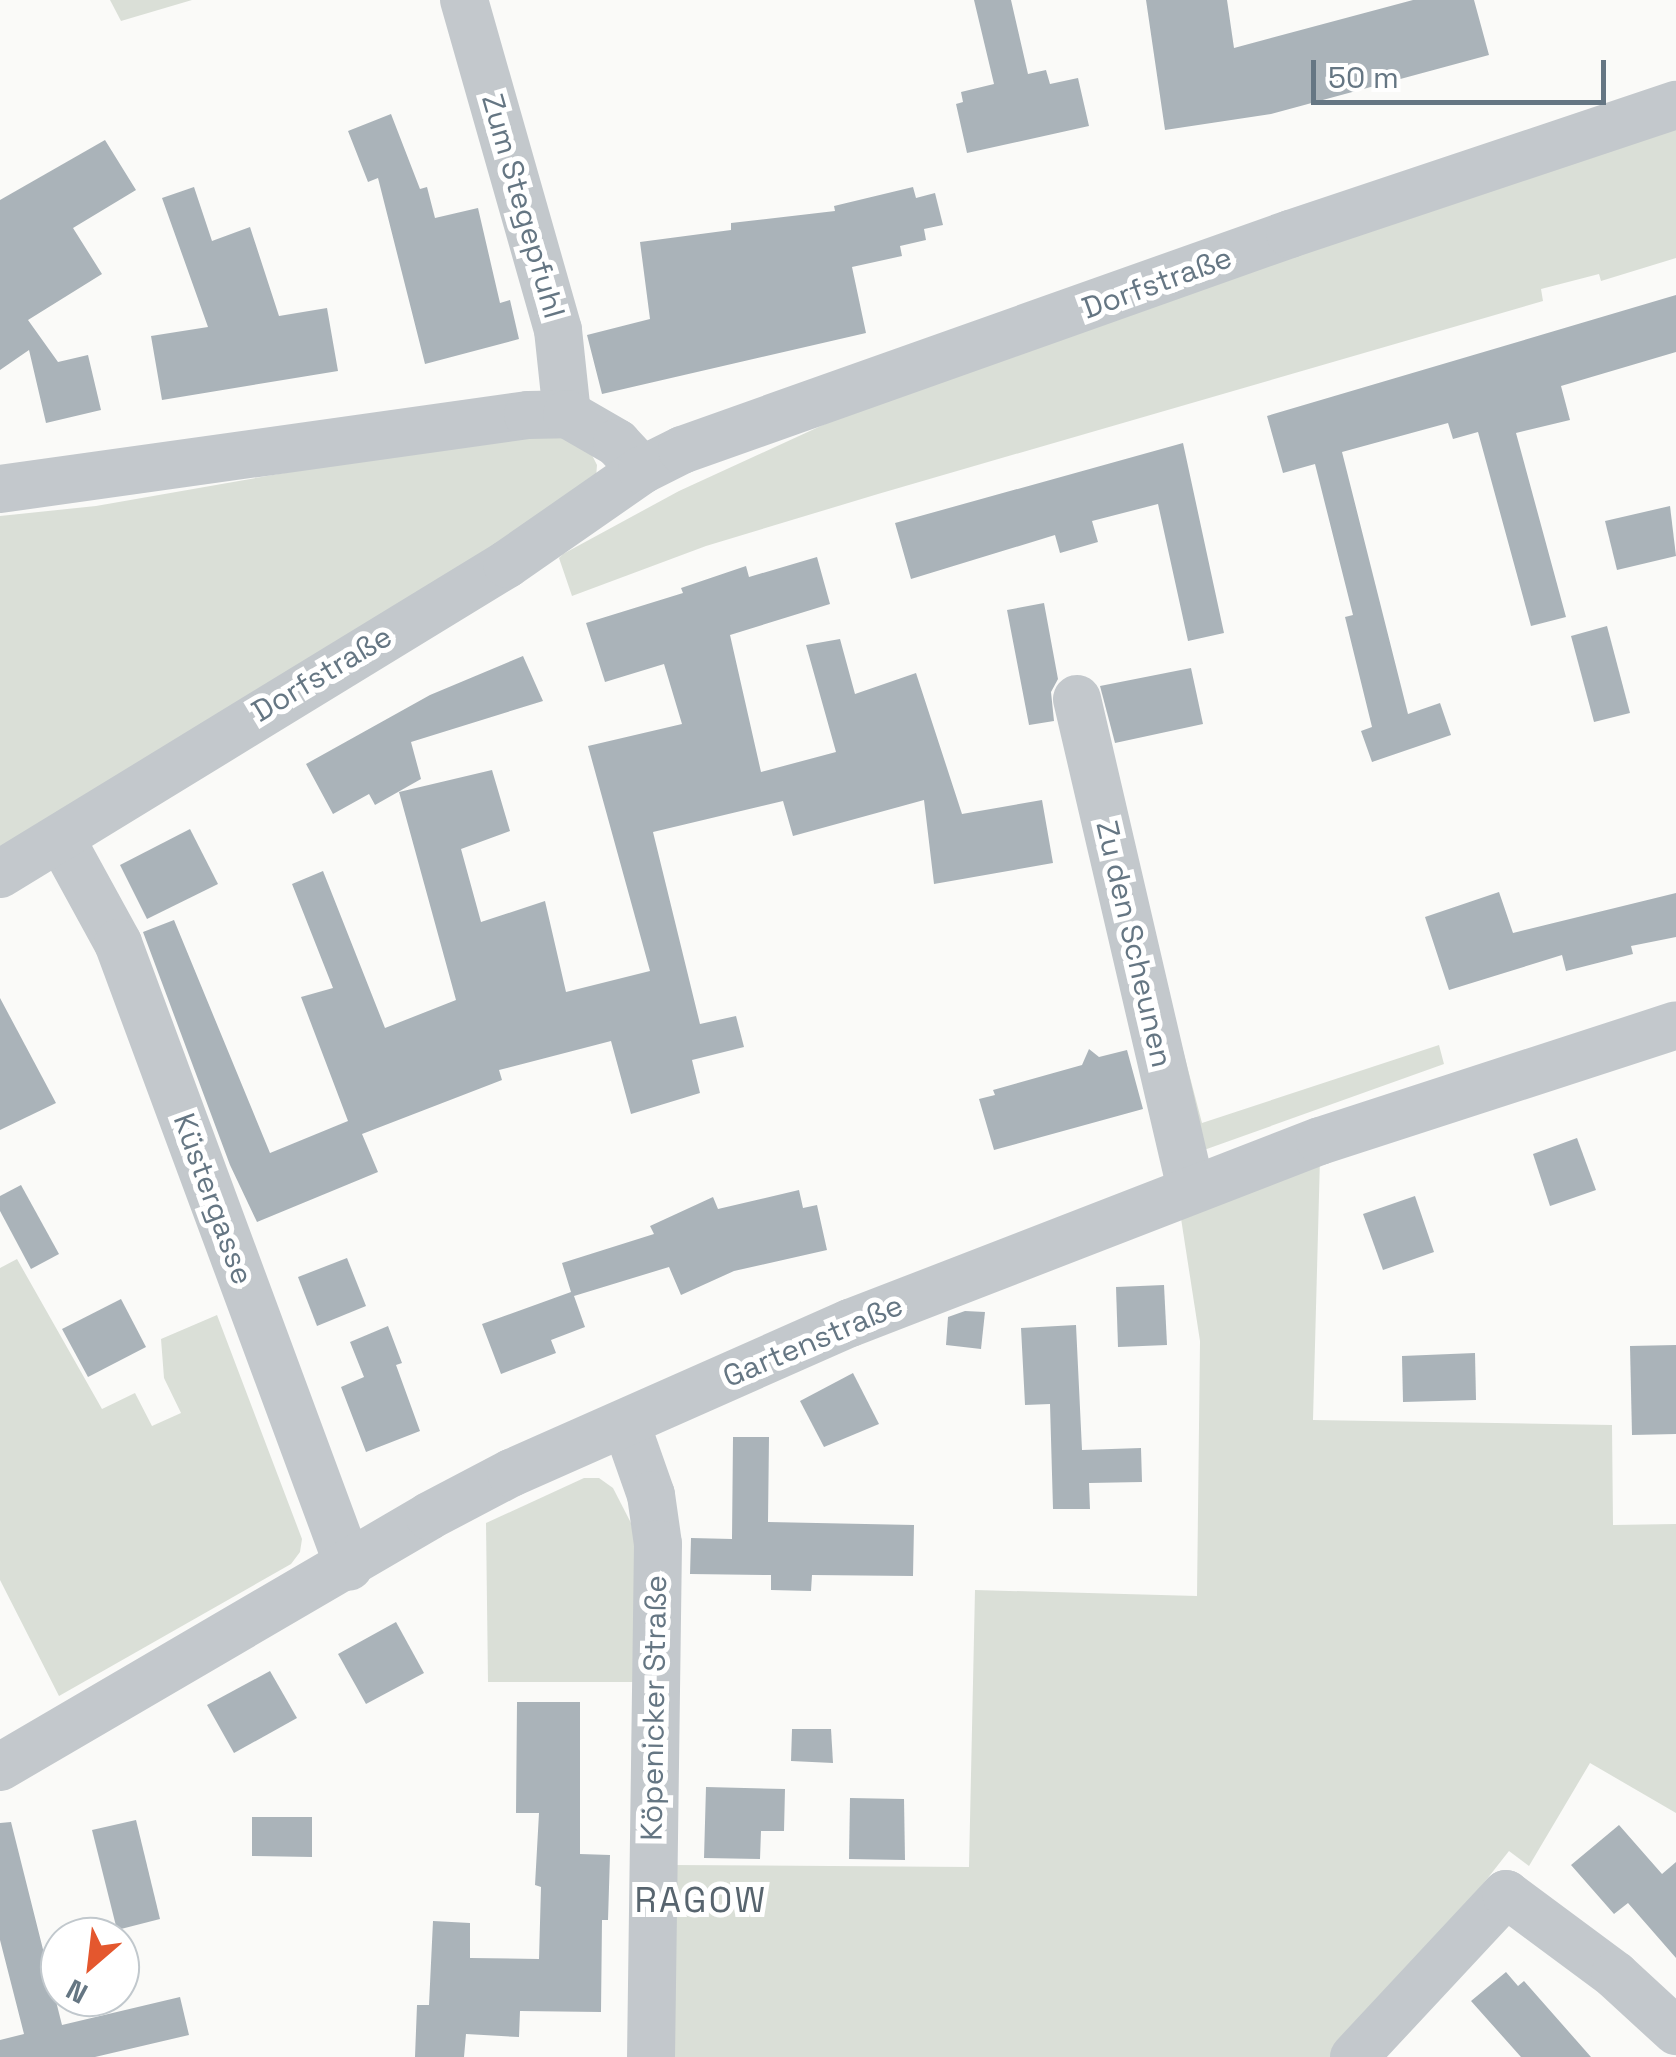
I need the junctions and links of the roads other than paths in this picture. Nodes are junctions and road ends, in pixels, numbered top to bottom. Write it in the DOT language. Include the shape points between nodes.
graph roads {
  1 [pos="464,0"];
  2 [pos="1676,105"];
  3 [pos="567,414"];
  4 [pos="642,470"];
  5 [pos="0,490"];
  6 [pos="1076,700"];
  7 [pos="61,839"];
  8 [pos="0,874"];
  9 [pos="1676,1025"];
  10 [pos="1191,1189"];
  11 [pos="626,1424"];
  12 [pos="349,1567"];
  13 [pos="0,1767"];
  14 [pos="1676,2031"];
  15 [pos="650,2057"];
  16 [pos="1354,2057"];
  1 -- 3 [label="street, Zum Stegepfuhl" via="558,330"];
  2 -- 4 [label="street, Dorfstraße" via="1290,234 682,450"];
  3 -- 4 [label="street" via="617,443"];
  3 -- 5 [label="street"];
  4 -- 7 [label="street, Dorfstraße" via="507,564"];
  6 -- 10 [label="street, Zu den Scheunen"];
  7 -- 8 [label="street, Dorfstraße"];
  7 -- 12 [label="street, Küstergasse" via="118,942"];
  9 -- 10 [label="street, Gartenstraße"];
  10 -- 11 [label="street, Gartenstraße" via="850,1323"];
  11 -- 12 [label="street, Gartenstraße" via="511,1473"];
  11 -- 15 [label="street, Köpenicker Straße" via="658,1544"];
  12 -- 13 [label="street, Gartenstraße"];
  14 -- 16 [label="street" via="1506,1894"];
}
